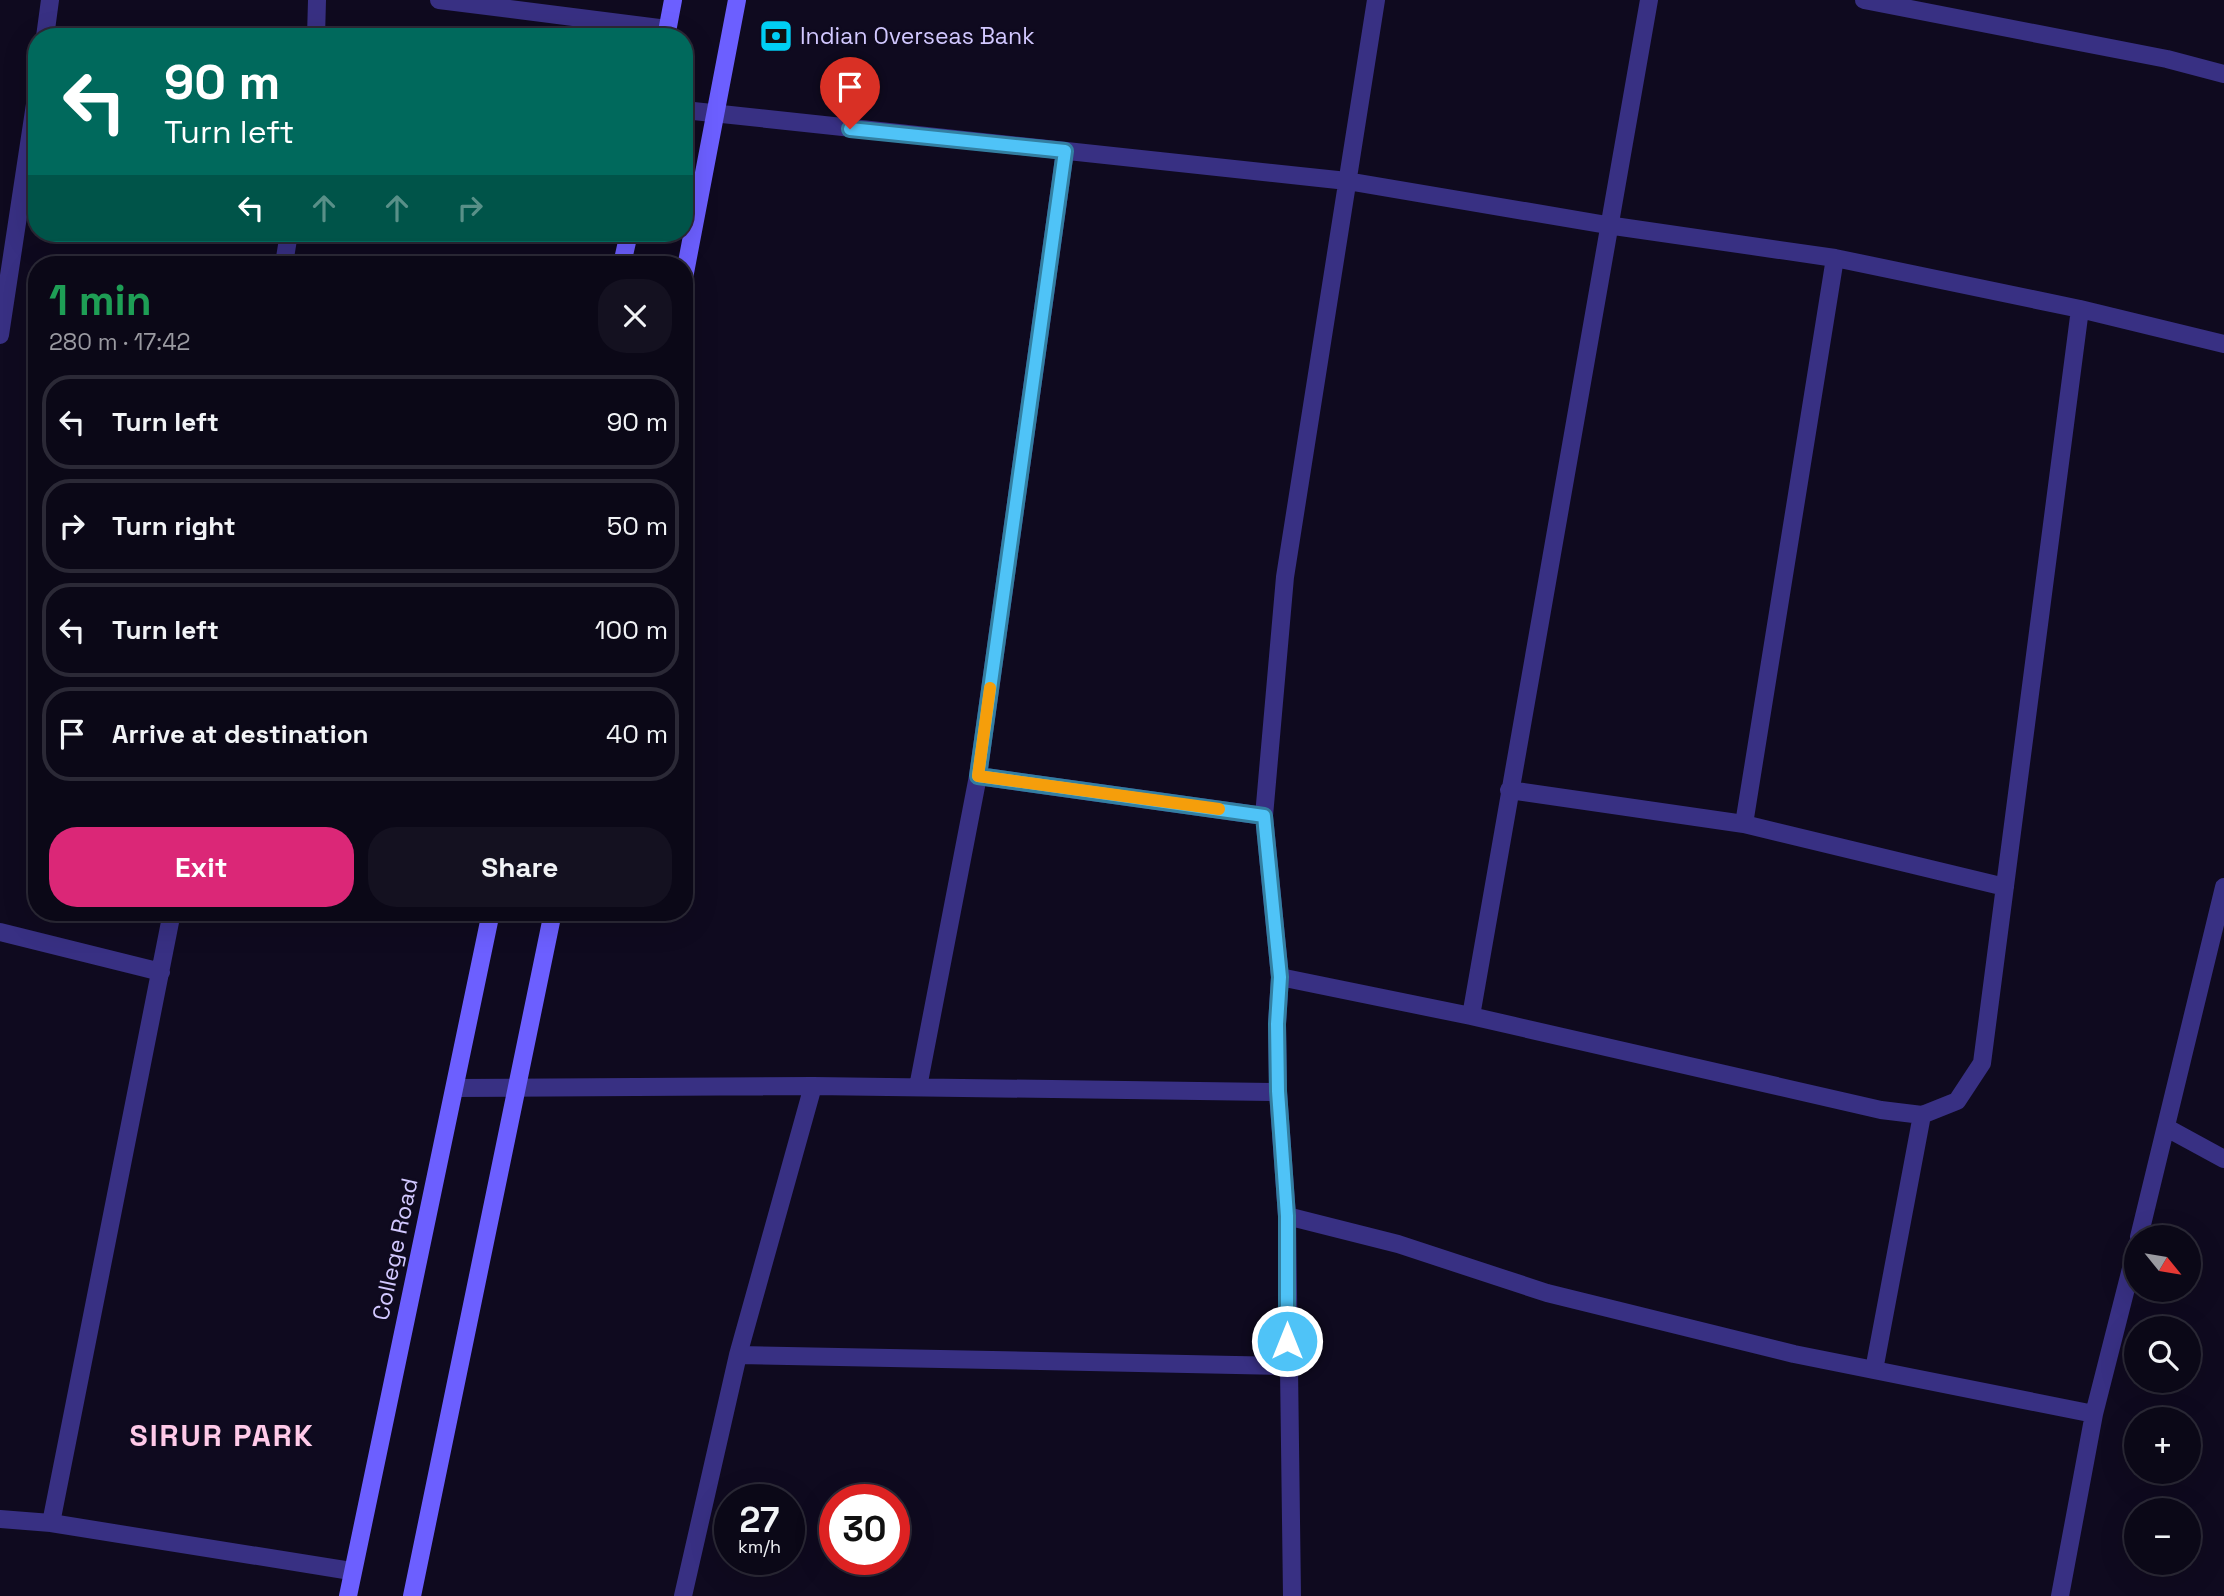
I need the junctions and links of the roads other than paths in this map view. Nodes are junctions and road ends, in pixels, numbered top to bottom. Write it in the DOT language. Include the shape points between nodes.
graph roads {
  1 [pos="50,0"];
  2 [pos="317,0"];
  3 [pos="439,0"];
  4 [pos="673,0"];
  5 [pos="737,0"];
  6 [pos="1376,0"];
  7 [pos="1649,0"];
  8 [pos="1864,0"];
  9 [pos="46,28"];
  10 [pos="316,28"];
  11 [pos="632,28"];
  12 [pos="667,28"];
  13 [pos="2224,75"];
  14 [pos="693,111"];
  15 [pos="716,115"];
  16 [pos="28,150"];
  17 [pos="1065,151"];
  18 [pos="1347,181"];
  19 [pos="1608,225"];
  20 [pos="693,232"];
  21 [pos="1835,258"];
  22 [pos="2080,309"];
  23 [pos="0,335"];
  24 [pos="2224,344"];
  25 [pos="978,776"];
  26 [pos="1509,790"];
  27 [pos="1264,816"];
  28 [pos="1744,824"];
  29 [pos="2005,887"];
  30 [pos="2224,887"];
  31 [pos="170,921"];
  32 [pos="489,921"];
  33 [pos="551,921"];
  34 [pos="0,932"];
  35 [pos="162,972"];
  36 [pos="1280,977"];
  37 [pos="1471,1016"];
  38 [pos="813,1086"];
  39 [pos="918,1087"];
  40 [pos="455,1088"];
  41 [pos="515,1089"];
  42 [pos="1278,1091"];
  43 [pos="1922,1115"];
  44 [pos="2167,1128"];
  45 [pos="2224,1159"];
  46 [pos="1287,1216"];
  47 [pos="2142,1225"];
  48 [pos="2124,1296"];
  49 [pos="738,1354"];
  50 [pos="1287,1366"];
  51 [pos="1874,1370"];
  52 [pos="2094,1413"];
  53 [pos="0,1520"];
  54 [pos="51,1522"];
  55 [pos="351,1571"];
  56 [pos="348,1596"];
  57 [pos="412,1596"];
  58 [pos="683,1596"];
  59 [pos="1292,1596"];
  60 [pos="2060,1596"];
  1 -- 9 [label="street"];
  2 -- 10 [label="street"];
  3 -- 11 [label="street"];
  4 -- 12 [label="main road"];
  5 -- 15 [label="main road"];
  6 -- 18 [label="street"];
  7 -- 19 [label="street"];
  8 -- 13 [label="street" via="2167,59"];
  14 -- 15 [label="street"];
  15 -- 17 [label="street"];
  15 -- 20 [label="main road"];
  16 -- 23 [label="street"];
  17 -- 18 [label="street"];
  17 -- 25 [label="street"];
  18 -- 19 [label="street"];
  18 -- 27 [label="street" via="1285,576"];
  19 -- 21 [label="street"];
  19 -- 26 [label="street"];
  21 -- 22 [label="street"];
  21 -- 28 [label="street"];
  22 -- 24 [label="street"];
  22 -- 29 [label="street"];
  25 -- 27 [label="street"];
  25 -- 39 [label="street"];
  26 -- 28 [label="street"];
  26 -- 37 [label="street"];
  27 -- 36 [label="street"];
  28 -- 29 [label="street"];
  29 -- 43 [label="street" via="1982,1063 1958,1101"];
  30 -- 44 [label="street"];
  31 -- 35 [label="street"];
  32 -- 40 [label="main road, College Road"];
  33 -- 41 [label="main road"];
  34 -- 35 [label="street"];
  35 -- 54 [label="street"];
  36 -- 37 [label="street"];
  36 -- 42 [label="street"];
  37 -- 43 [label="street" via="1881,1110"];
  38 -- 39 [label="street"];
  38 -- 41 [label="street"];
  38 -- 49 [label="street"];
  39 -- 42 [label="street"];
  40 -- 41 [label="street"];
  40 -- 55 [label="main road, College Road"];
  41 -- 57 [label="main road"];
  42 -- 46 [label="street"];
  43 -- 51 [label="street"];
  44 -- 45 [label="street"];
  44 -- 47 [label="street"];
  46 -- 50 [label="street"];
  46 -- 51 [label="street" via="1398,1244 1547,1293"];
  48 -- 52 [label="street"];
  49 -- 50 [label="street"];
  49 -- 58 [label="street"];
  50 -- 59 [label="street"];
  51 -- 52 [label="street"];
  52 -- 60 [label="street"];
  53 -- 54 [label="street"];
  54 -- 55 [label="street"];
  55 -- 56 [label="main road, College Road"];
}
